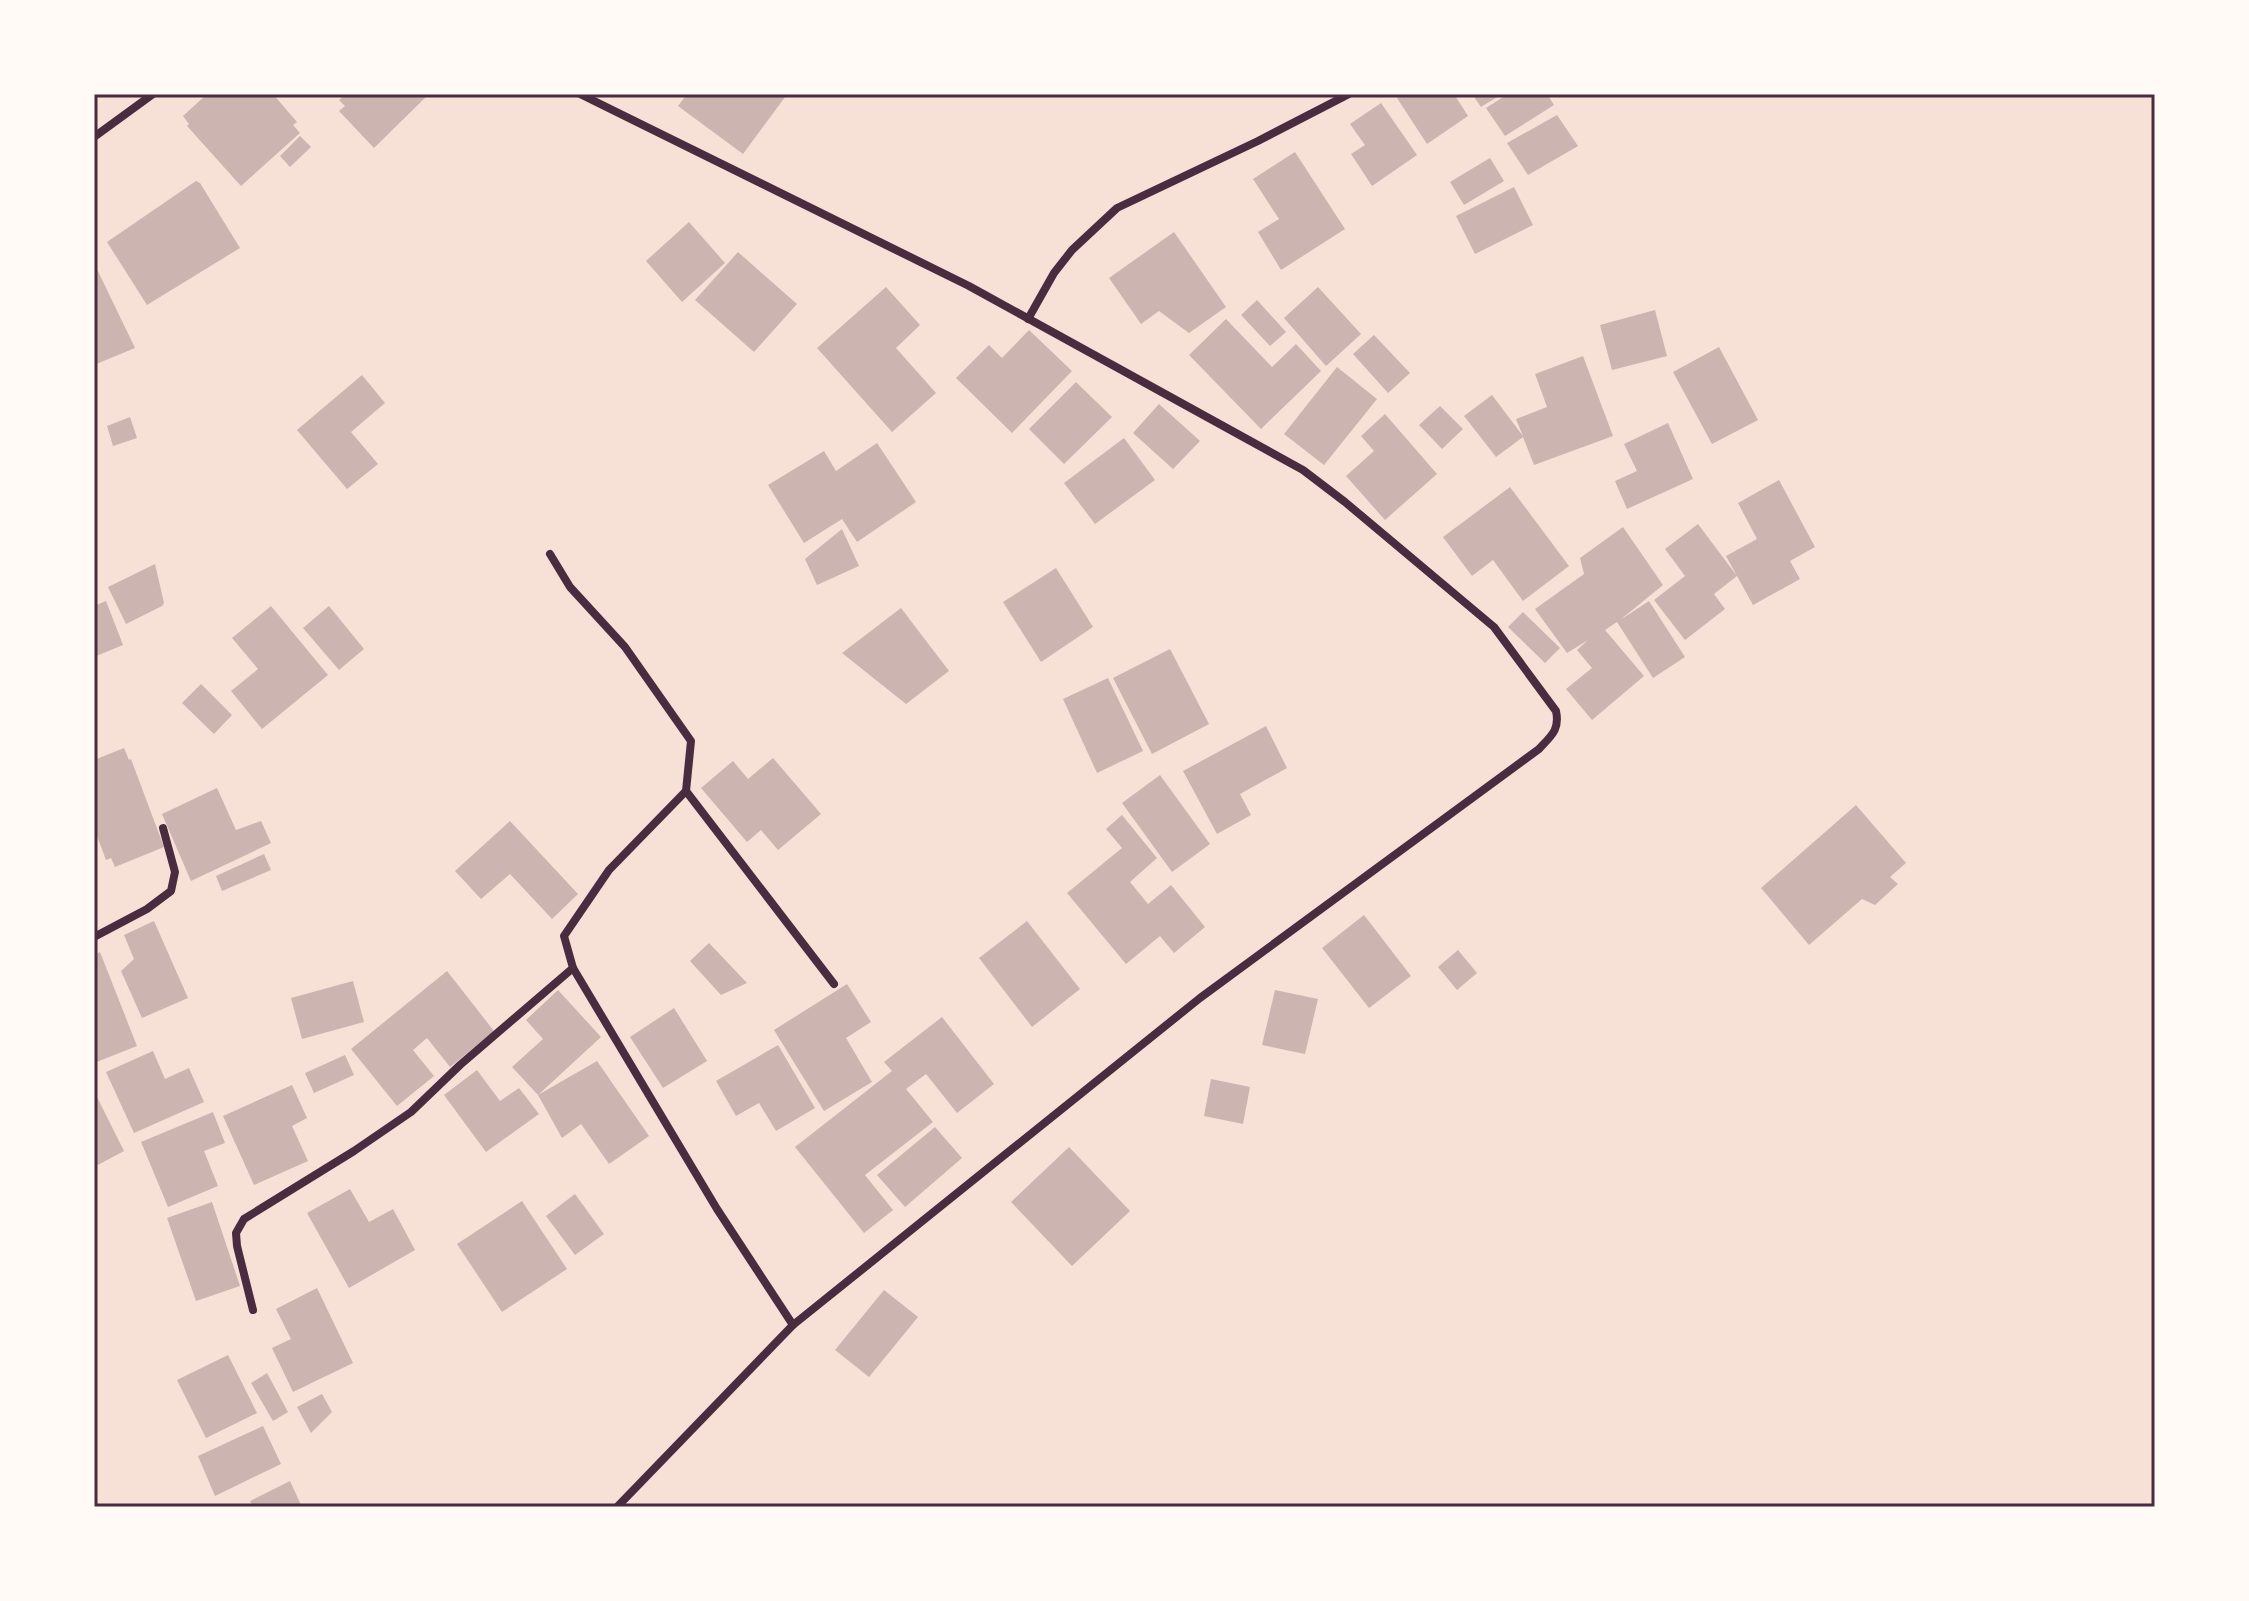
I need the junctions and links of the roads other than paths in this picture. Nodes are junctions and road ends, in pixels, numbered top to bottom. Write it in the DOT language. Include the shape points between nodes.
graph roads {
  1 [pos="153,94"];
  2 [pos="580,94"];
  3 [pos="1349,94"];
  4 [pos="94,137"];
  5 [pos="1028,319"];
  6 [pos="550,554"];
  7 [pos="686,791"];
  8 [pos="163,828"];
  9 [pos="94,937"];
  10 [pos="573,968"];
  11 [pos="834,984"];
  12 [pos="253,1310"];
  13 [pos="793,1325"];
  14 [pos="617,1507"];
  1 -- 4 [label="street"];
  2 -- 5 [label="street"];
  3 -- 5 [label="street" via="1117,208 1072,250"];
  5 -- 13 [label="street" via="1303,470 1345,502 1494,627 1556,711 1556,731 1539,749 1200,998"];
  6 -- 7 [label="street" via="691,741"];
  7 -- 10 [label="street" via="609,870 564,936"];
  7 -- 11 [label="street"];
  8 -- 9 [label="street" via="175,872 171,891"];
  10 -- 12 [label="street" via="411,1112 244,1219 236,1233 237,1246"];
  10 -- 13 [label="street"];
  13 -- 14 [label="street"];
}
